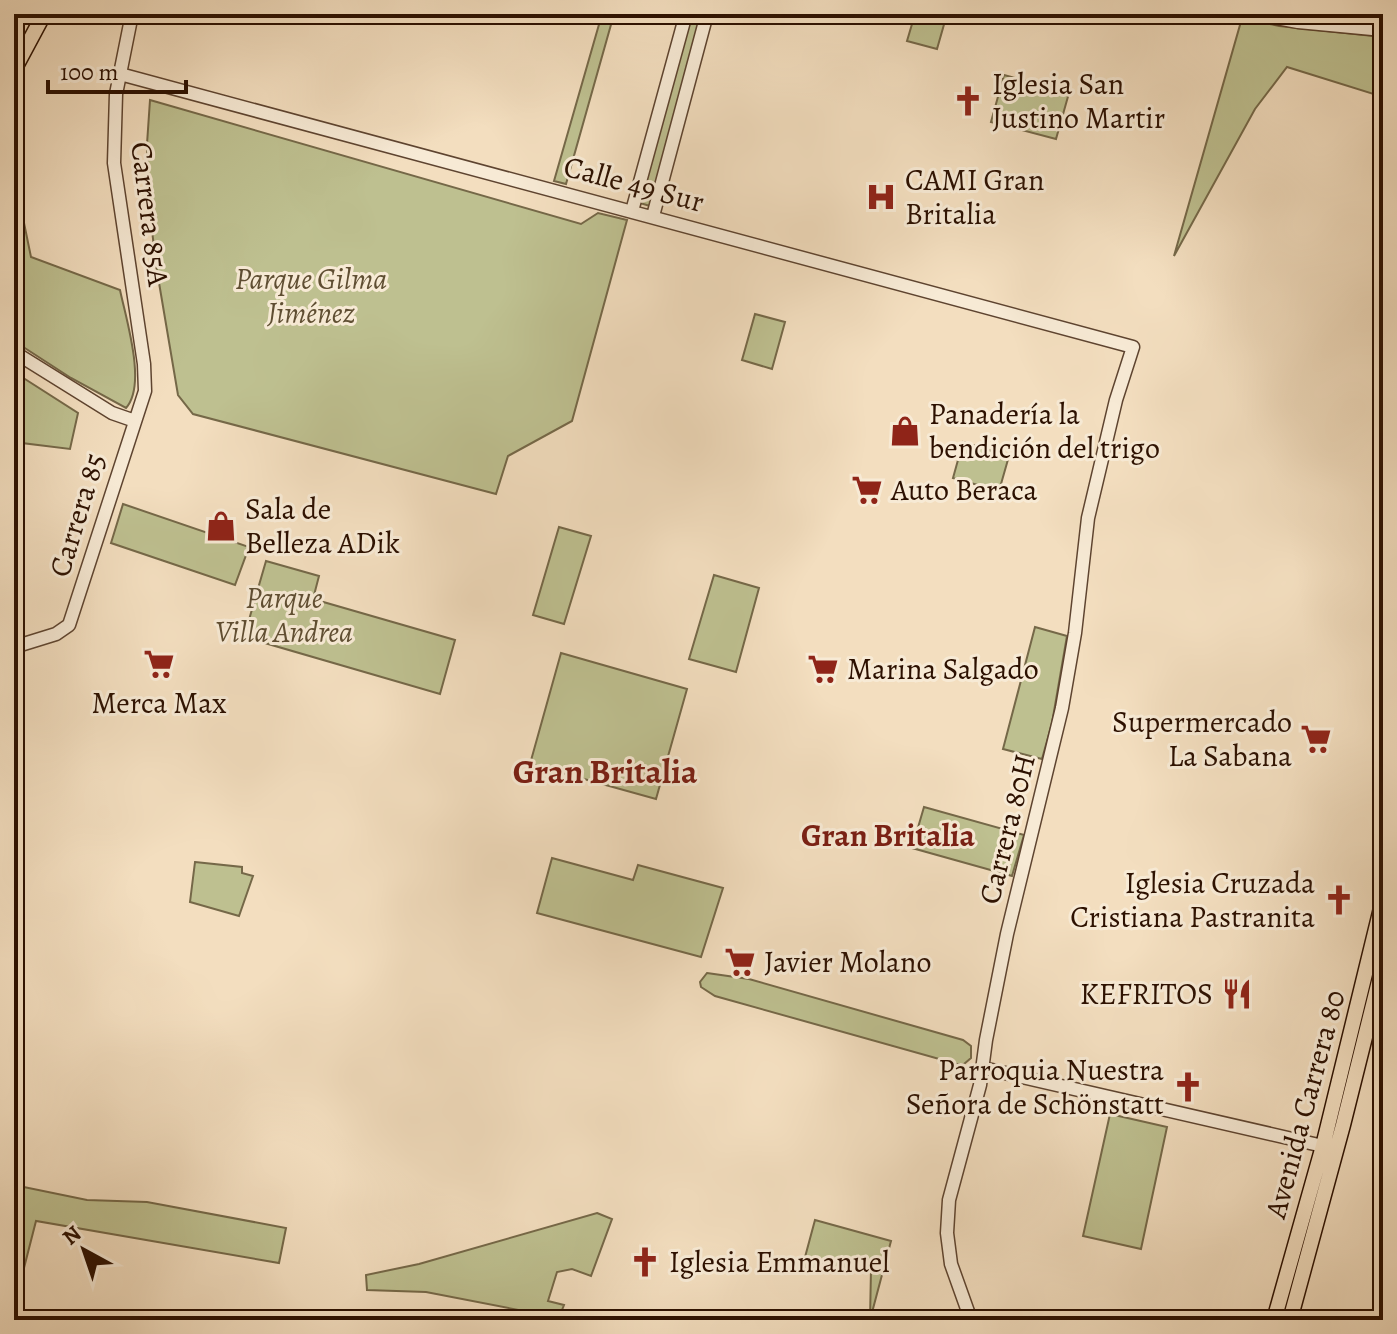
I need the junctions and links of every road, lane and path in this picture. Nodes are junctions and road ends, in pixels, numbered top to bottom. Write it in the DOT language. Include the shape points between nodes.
graph roads {
  1 [pos="44,14"];
  2 [pos="132,14"];
  3 [pos="686,14"];
  4 [pos="707,14"];
  5 [pos="1255,14"];
  6 [pos="1383,30"];
  7 [pos="14,70"];
  8 [pos="120,74"];
  9 [pos="632,211"];
  10 [pos="653,216"];
  11 [pos="1133,347"];
  12 [pos="14,352"];
  13 [pos="135,421"];
  14 [pos="14,647"];
  15 [pos="1383,900"];
  16 [pos="1383,965"];
  17 [pos="1372,1000"];
  18 [pos="983,1068"];
  19 [pos="1339,1141"];
  20 [pos="1323,1146"];
  21 [pos="971,1320"];
  22 [pos="1274,1320"];
  23 [pos="1290,1320"];
  1 -- 7 [label="main road"];
  2 -- 8 [label="street, Carrera 85A"];
  3 -- 9 [label="street"];
  4 -- 10 [label="street"];
  5 -- 6 [label="street"];
  8 -- 9 [label="street, Calle 49 Sur"];
  8 -- 13 [label="street, Carrera 85A" via="114,163 145,381"];
  9 -- 10 [label="street, Calle 49 Sur"];
  10 -- 11 [label="street, Calle 49 Sur"];
  11 -- 18 [label="street, Carrera 80H" via="1088,518 1062,708 1007,934"];
  12 -- 13 [label="street" via="112,413"];
  13 -- 14 [label="street, Carrera 85" via="69,625"];
  15 -- 17 [label="main road, Avenida Carrera 80"];
  16 -- 17 [label="main road, Avenida Carrera 80"];
  17 -- 19 [label="main road, Avenida Carrera 80"];
  17 -- 20 [label="main road, Avenida Carrera 80"];
  18 -- 20 [label="street"];
  18 -- 21 [label="street, Carrera 80H" via="947,1217 951,1264"];
  19 -- 20 [label="street"];
  19 -- 23 [label="main road, Avenida Carrera 80"];
  20 -- 22 [label="main road, Avenida Carrera 80"];
}
